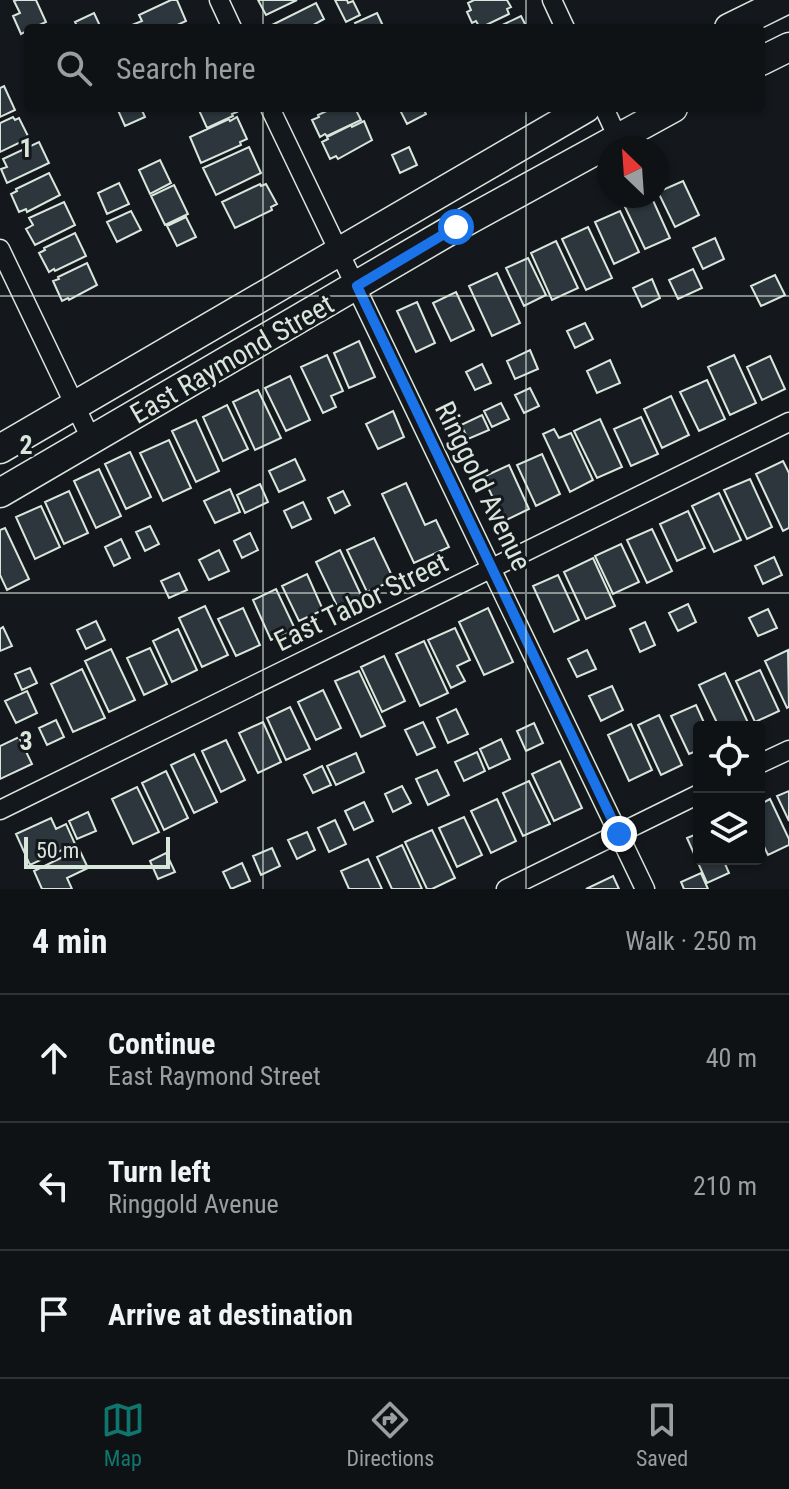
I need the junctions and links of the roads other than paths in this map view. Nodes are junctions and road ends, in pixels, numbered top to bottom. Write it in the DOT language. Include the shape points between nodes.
graph roads {
  1 [pos="219,0"];
  2 [pos="552,0"];
  3 [pos="786,0"];
  4 [pos="230,24"];
  5 [pos="563,24"];
  6 [pos="737,24"];
  7 [pos="789,47"];
  8 [pos="765,59"];
  9 [pos="272,112"];
  10 [pos="579,112"];
  11 [pos="606,112"];
  12 [pos="666,112"];
  13 [pos="617,136"];
  14 [pos="622,136"];
  15 [pos="597,150"];
  16 [pos="0,249"];
  17 [pos="339,251"];
  18 [pos="357,286"];
  19 [pos="75,405"];
  20 [pos="789,422"];
  21 [pos="92,441"];
  22 [pos="0,449"];
  23 [pos="0,493"];
  24 [pos="492,568"];
  25 [pos="789,750"];
  26 [pos="765,761"];
  27 [pos="693,797"];
  28 [pos="0,810"];
  29 [pos="619,834"];
  30 [pos="506,889"];
  31 [pos="645,889"];
  1 -- 4 [label="street"];
  2 -- 5 [label="street"];
  3 -- 6 [label="main road"];
  7 -- 8 [label="main road"];
  9 -- 17 [label="street, Ringgold Avenue"];
  10 -- 17 [label="main road, East Raymond Street"];
  11 -- 13 [label="street"];
  12 -- 14 [label="main road, East Raymond Street"];
  15 -- 18 [label="main road, East Raymond Street"];
  16 -- 19 [label="street"];
  17 -- 18 [label="street, Ringgold Avenue"];
  17 -- 19 [label="main road, East Raymond Street"];
  18 -- 21 [label="main road, East Raymond Street"];
  18 -- 24 [label="street, Ringgold Avenue"];
  19 -- 21 [label="street"];
  19 -- 22 [label="main road, East Raymond Street"];
  20 -- 24 [label="street, East Tabor Street"];
  21 -- 23 [label="main road, East Raymond Street"];
  24 -- 28 [label="street, East Tabor Street"];
  24 -- 29 [label="street, Ringgold Avenue"];
  25 -- 26 [label="street"];
  27 -- 29 [label="street"];
  29 -- 30 [label="street"];
  29 -- 31 [label="street, Ringgold Avenue"];
}
